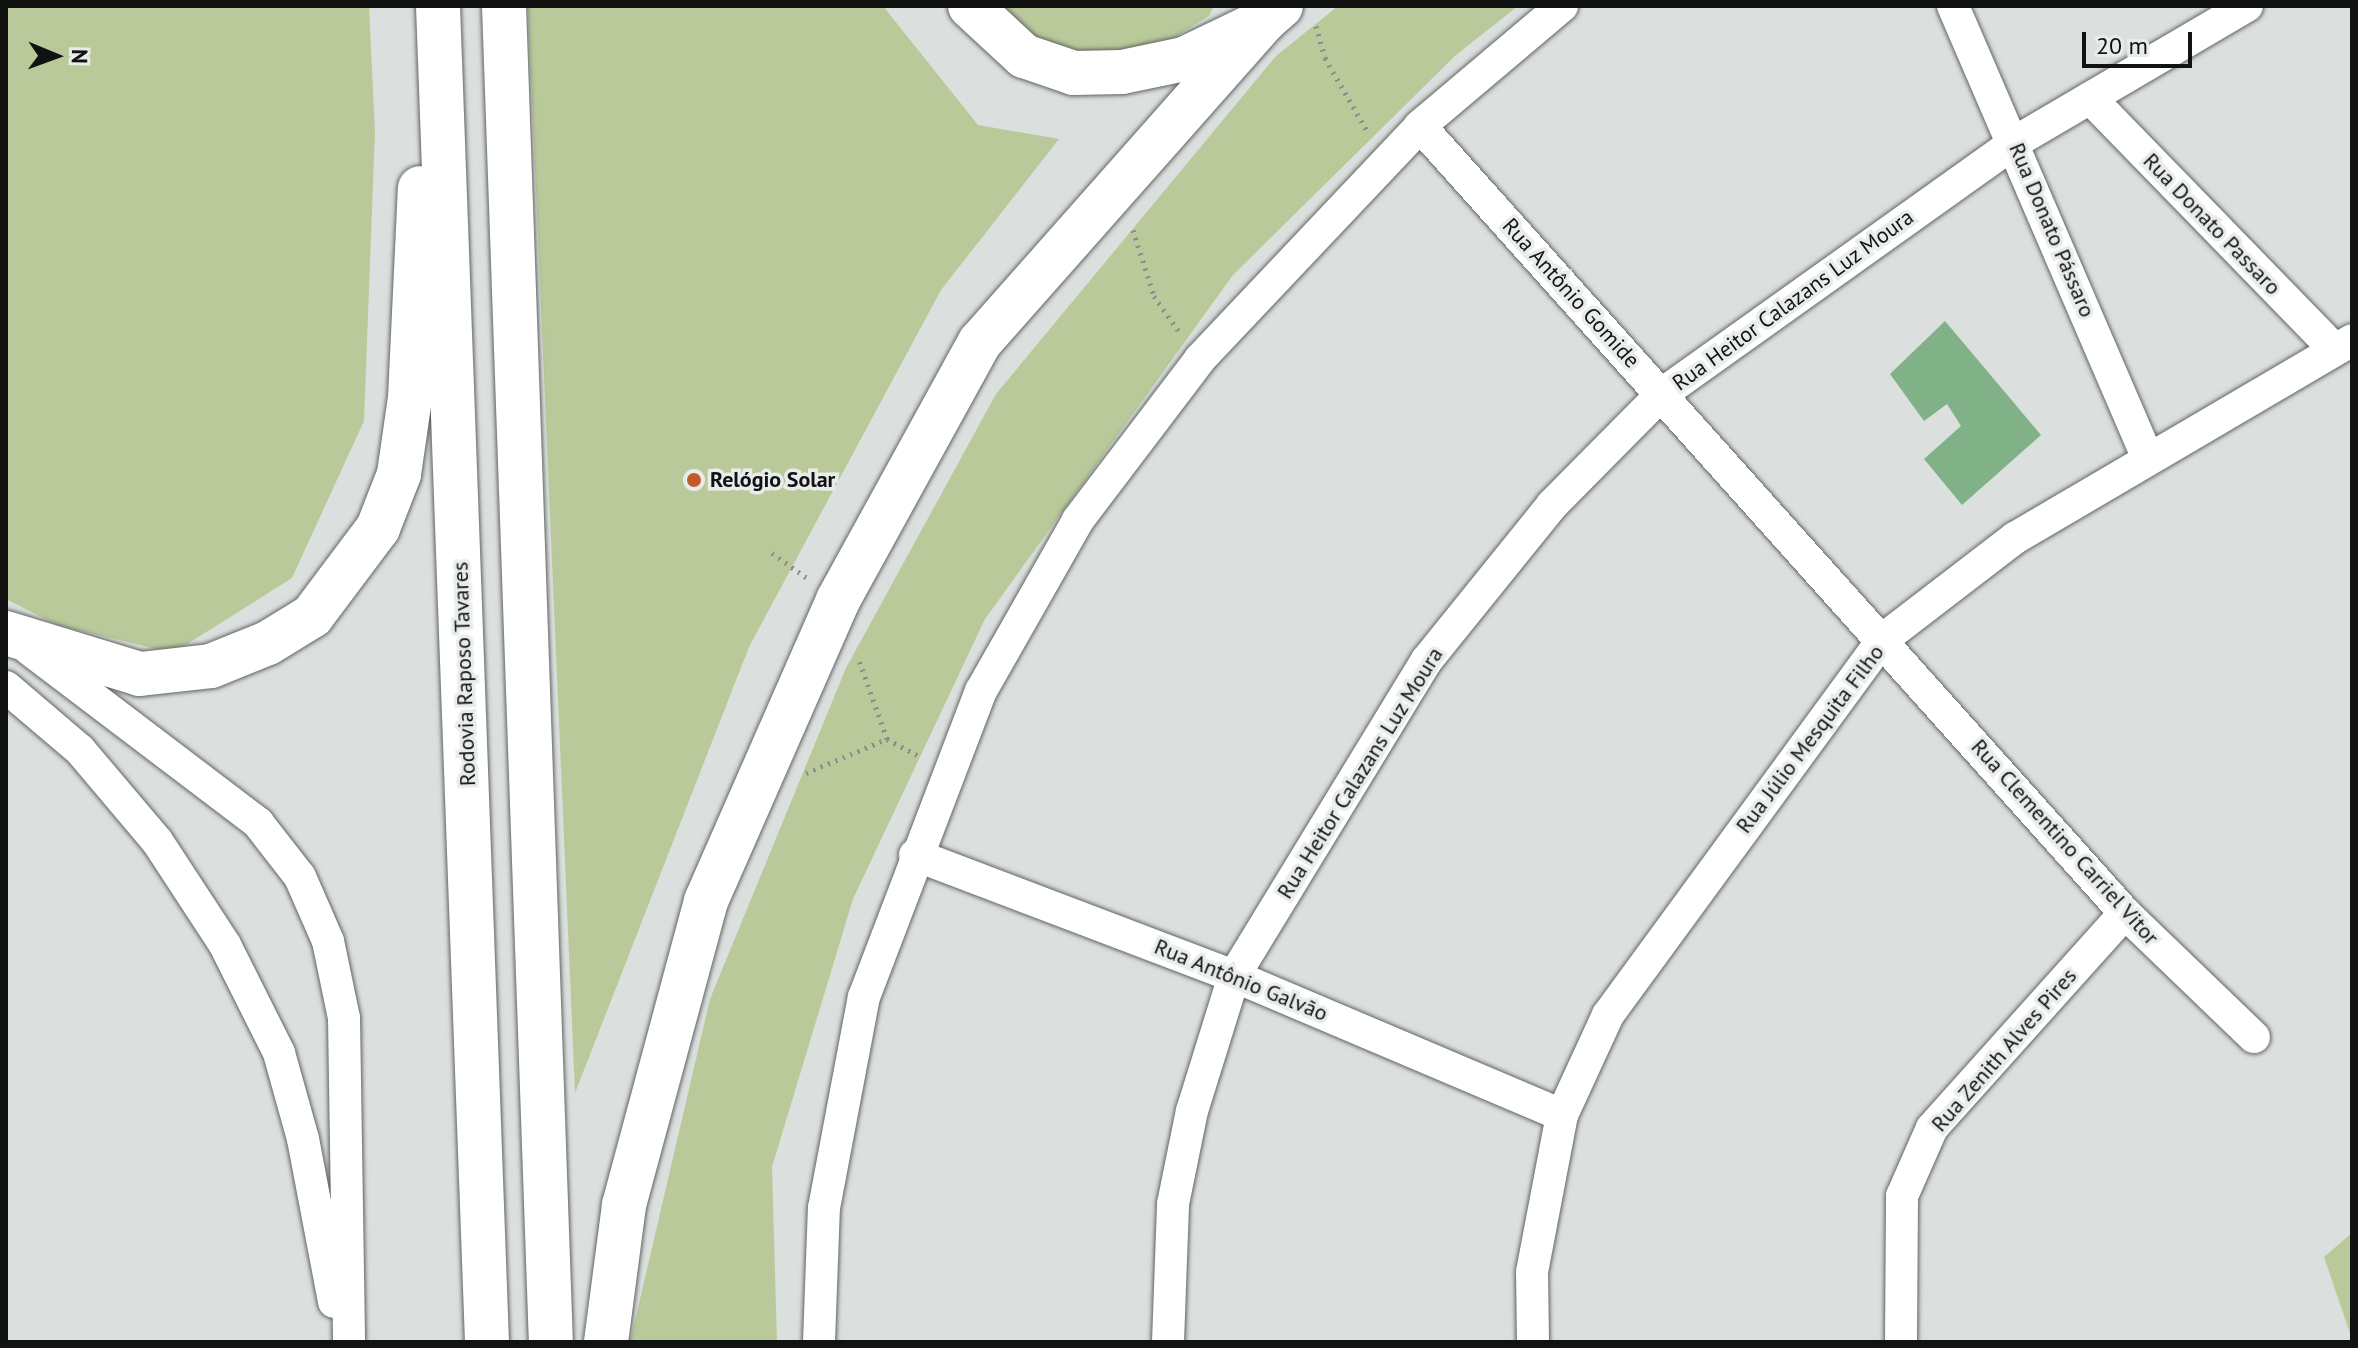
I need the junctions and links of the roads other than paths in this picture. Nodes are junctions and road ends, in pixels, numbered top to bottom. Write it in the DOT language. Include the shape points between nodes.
graph roads {
  1 [pos="436,6"];
  2 [pos="504,6"];
  3 [pos="970,6"];
  4 [pos="1562,6"];
  5 [pos="1953,6"];
  6 [pos="2247,6"];
  7 [pos="1283,13"];
  8 [pos="2090,98"];
  9 [pos="1420,126"];
  10 [pos="2015,142"];
  11 [pos="2344,345"];
  12 [pos="1662,394"];
  13 [pos="2147,456"];
  14 [pos="7,633"];
  15 [pos="1882,640"];
  16 [pos="6,687"];
  17 [pos="915,855"];
  18 [pos="2125,913"];
  19 [pos="1234,976"];
  20 [pos="2254,1037"];
  21 [pos="1562,1115"];
  22 [pos="342,1342"];
  23 [pos="349,1342"];
  24 [pos="487,1342"];
  25 [pos="551,1342"];
  26 [pos="606,1342"];
  27 [pos="819,1342"];
  28 [pos="1168,1342"];
  29 [pos="1533,1342"];
  30 [pos="1901,1342"];
  1 -- 14 [label="main road" via="410,398 401,459 378,528 351,569 312,616 268,643 211,666 140,674"];
  1 -- 24 [label="main road, Rodovia Raposo Tavares"];
  2 -- 25 [label="main road"];
  3 -- 7 [label="main road" via="1024,56 1074,73 1122,72 1184,59"];
  4 -- 9 [label="street"];
  5 -- 10 [label="street, Rua Donato Pássaro"];
  6 -- 8 [label="street, Rua Heitor Calazans Luz Moura"];
  7 -- 26 [label="main road" via="1127,174 980,342 838,600 706,901 628,1190"];
  8 -- 10 [label="street, Rua Heitor Calazans Luz Moura"];
  8 -- 11 [label="street, Rua Donato Passaro"];
  9 -- 12 [label="street, Rua Antônio Gomide"];
  9 -- 17 [label="street" via="1200,359 1071,533 981,691"];
  10 -- 12 [label="street, Rua Heitor Calazans Luz Moura"];
  10 -- 13 [label="street, Rua Donato Pássaro"];
  11 -- 13 [label="street, Rua Júlio Mesquita Filho"];
  12 -- 15 [label="street, Rua Antônio Gomide"];
  12 -- 19 [label="street, Rua Heitor Calazans Luz Moura" via="1552,505 1427,660"];
  13 -- 15 [label="street, Rua Júlio Mesquita Filho" via="2015,538"];
  14 -- 23 [label="street" via="258,823 300,877 328,941 344,1018"];
  15 -- 18 [label="street, Rua Clementino Carriel Vitor"];
  15 -- 21 [label="street, Rua Júlio Mesquita Filho" via="1608,1015"];
  16 -- 22 [label="street" via="80,750 157,841 225,945 279,1053 303,1139"];
  17 -- 19 [label="street, Rua Antônio Galvão"];
  17 -- 27 [label="street" via="864,997 824,1208"];
  18 -- 20 [label="street, Rua Clementino Carriel Vitor"];
  18 -- 30 [label="street, Rua Zenith Alves Pires" via="1932,1128 1902,1196"];
  19 -- 21 [label="street, Rua Antônio Galvão"];
  19 -- 28 [label="street, Rua Heitor Calazans Luz Moura" via="1192,1111 1173,1204"];
  21 -- 29 [label="street, Rua Júlio Mesquita Filho" via="1532,1272"];
}
